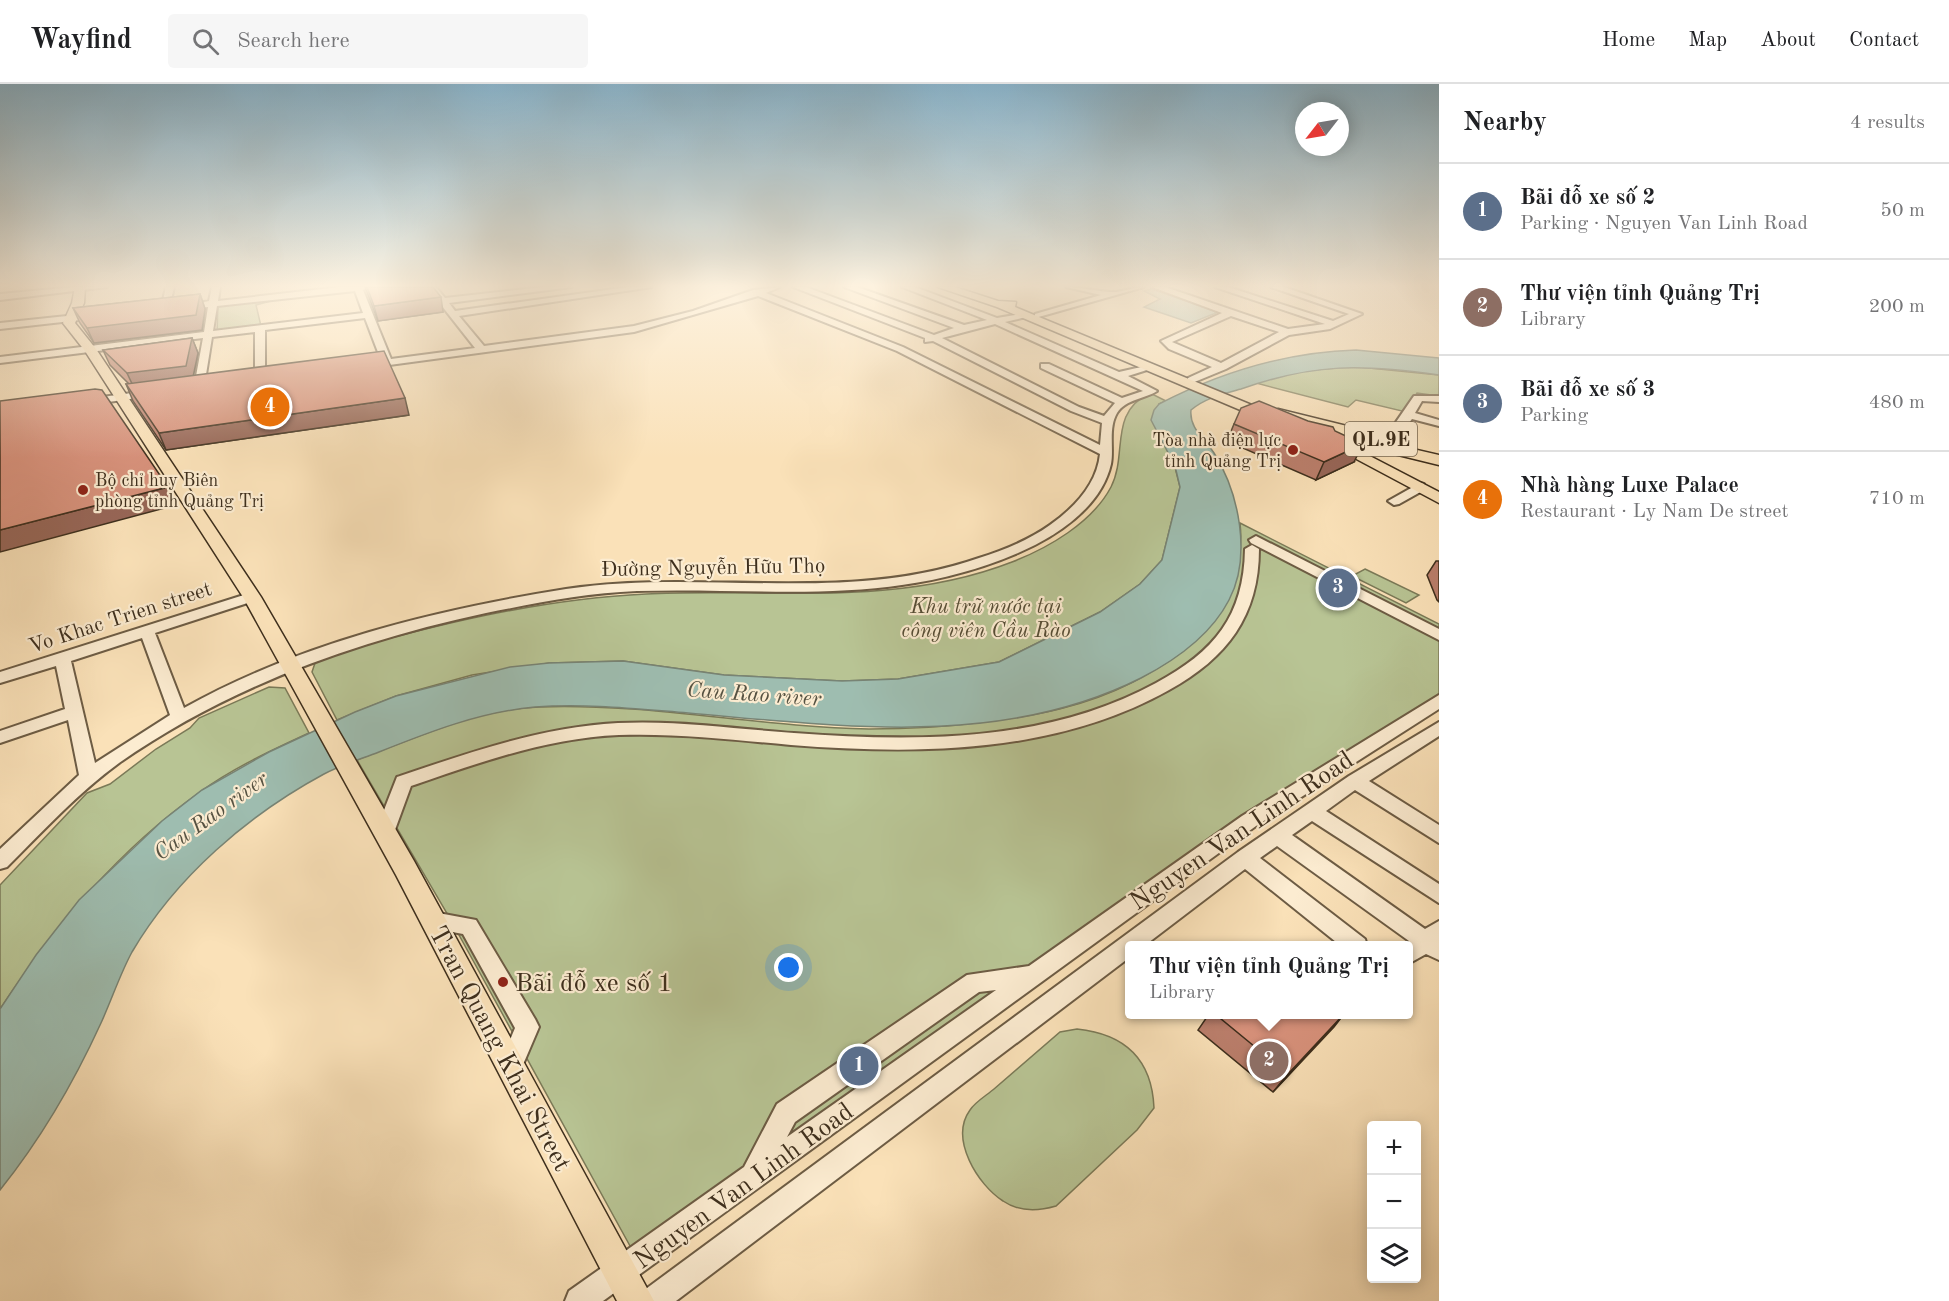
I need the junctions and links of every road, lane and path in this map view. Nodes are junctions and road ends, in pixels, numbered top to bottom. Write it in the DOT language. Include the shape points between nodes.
graph roads {
  1 [pos="86,344"];
  2 [pos="134,344"];
  3 [pos="206,344"];
  4 [pos="260,344"];
  5 [pos="380,344"];
  6 [pos="477,344"];
  7 [pos="525,344"];
  8 [pos="887,344"];
  9 [pos="916,344"];
  10 [pos="947,344"];
  11 [pos="1047,344"];
  12 [pos="1091,344"];
  13 [pos="1103,344"];
  14 [pos="1169,344"];
  15 [pos="1265,344"];
  16 [pos="90,349"];
  17 [pos="900,349"];
  18 [pos="482,350"];
  19 [pos="1076,357"];
  20 [pos="0,360"];
  21 [pos="387,362"];
  22 [pos="356,366"];
  23 [pos="1146,367"];
  24 [pos="1222,367"];
  25 [pos="1118,376"];
  26 [pos="260,379"];
  27 [pos="1194,383"];
  28 [pos="199,387"];
  29 [pos="167,391"];
  30 [pos="122,397"];
  31 [pos="1439,399"];
  32 [pos="1122,402"];
  33 [pos="79,403"];
  34 [pos="1409,416"];
  35 [pos="1107,422"];
  36 [pos="1439,423"];
  37 [pos="1311,427"];
  38 [pos="1342,437"];
  39 [pos="1389,441"];
  40 [pos="1107,453"];
  41 [pos="1439,453"];
  42 [pos="1439,460"];
  43 [pos="1420,487"];
  44 [pos="1439,487"];
  45 [pos="1439,498"];
  46 [pos="1394,501"];
  47 [pos="252,597"];
  48 [pos="147,631"];
  49 [pos="1439,635"];
  50 [pos="62,658"];
  51 [pos="289,664"];
  52 [pos="0,678"];
  53 [pos="1439,701"];
  54 [pos="74,712"];
  55 [pos="179,717"];
  56 [pos="26,728"];
  57 [pos="1439,728"];
  58 [pos="0,737"];
  59 [pos="0,749"];
  60 [pos="89,778"];
  61 [pos="1355,781"];
  62 [pos="1311,811"];
  63 [pos="385,833"];
  64 [pos="1277,835"];
  65 [pos="1439,835"];
  66 [pos="1245,858"];
  67 [pos="0,861"];
  68 [pos="1439,894"];
  69 [pos="1134,941"];
  70 [pos="1352,941"];
  71 [pos="1428,944"];
  72 [pos="1125,948"];
  73 [pos="1033,976"];
  74 [pos="753,1178"];
  75 [pos="621,1273"];
  76 [pos="579,1301"];
  77 [pos="636,1301"];
  78 [pos="653,1301"];
  1 -- 16 [label="main road"];
  2 -- 16 [label="street"];
  3 -- 28 [label="street"];
  4 -- 26 [label="street"];
  5 -- 21 [label="street"];
  6 -- 18 [label="street"];
  7 -- 18 [label="street"];
  8 -- 17 [label="street"];
  9 -- 17 [label="street"];
  10 -- 35 [label="street" via="1018,375"];
  11 -- 19 [label="street"];
  12 -- 23 [label="main road, QL.9E"];
  13 -- 27 [label="main road, QL.9E"];
  14 -- 24 [label="street"];
  15 -- 24 [label="street"];
  16 -- 20 [label="street"];
  16 -- 30 [label="main road"];
  17 -- 40 [label="street"];
  18 -- 21 [label="street"];
  19 -- 25 [label="street"];
  19 -- 32 [label="street" via="1040,368"];
  21 -- 22 [label="street"];
  23 -- 25 [label="street"];
  23 -- 27 [label="main road, QL.9E"];
  24 -- 27 [label="street"];
  25 -- 32 [label="street" via="1152,391"];
  27 -- 37 [label="main road, QL.9E"];
  29 -- 30 [label="street"];
  30 -- 33 [label="street"];
  30 -- 47 [label="main road"];
  31 -- 34 [label="street" via="1418,398"];
  32 -- 35 [label="street"];
  34 -- 36 [label="street"];
  34 -- 39 [label="street"];
  35 -- 40 [label="street, Đường Nguyễn Hữu Thọ"];
  37 -- 38 [label="main road" via="1334,439"];
  37 -- 39 [label="main road, QL.9E"];
  37 -- 43 [label="main road"];
  38 -- 42 [label="main road, QL.9E"];
  38 -- 44 [label="main road"];
  39 -- 41 [label="main road, QL.9E"];
  40 -- 51 [label="street, Đường Nguyễn Hữu Thọ" via="1097,483 1069,516 1041,535 993,558 948,573 825,589 643,586 552,595 429,620"];
  43 -- 45 [label="main road"];
  43 -- 46 [label="street"];
  47 -- 48 [label="street, Vo Khac Trien street"];
  47 -- 51 [label="main road"];
  48 -- 50 [label="street, Vo Khac Trien street"];
  48 -- 55 [label="street"];
  49 -- 63 [label="street" via="1254,544 1247,597 1238,622 1223,643 1195,668 1155,693 1108,711 1021,734 963,742 862,742 616,729 555,736 514,745 403,782"];
  50 -- 52 [label="street, Vo Khac Trien street"];
  50 -- 54 [label="street"];
  51 -- 55 [label="street, Đường Nguyễn Hữu Thọ"];
  51 -- 63 [label="main road, Tran Quang Khai Street"];
  53 -- 73 [label="street, Nguyen Van Linh Road" via="1249,821"];
  54 -- 56 [label="street"];
  54 -- 60 [label="street"];
  55 -- 60 [label="street, Đường Nguyễn Hữu Thọ"];
  56 -- 58 [label="street"];
  56 -- 59 [label="street"];
  57 -- 61 [label="street, Nguyen Van Linh Road"];
  60 -- 67 [label="street, Đường Nguyễn Hữu Thọ"];
  61 -- 62 [label="street, Nguyen Van Linh Road"];
  61 -- 65 [label="street"];
  62 -- 64 [label="street, Nguyen Van Linh Road"];
  62 -- 68 [label="street"];
  63 -- 75 [label="main road, Tran Quang Khai Street"];
  64 -- 66 [label="street, Nguyen Van Linh Road"];
  64 -- 71 [label="street"];
  66 -- 69 [label="street, Nguyen Van Linh Road"];
  66 -- 70 [label="street"];
  72 -- 78 [label="street, Nguyen Van Linh Road"];
  73 -- 74 [label="street, Nguyen Van Linh Road"];
  73 -- 74 [label="street" via="975,982 786,1113"];
  74 -- 75 [label="street, Nguyen Van Linh Road"];
  75 -- 76 [label="street, Nguyen Van Linh Road"];
  75 -- 77 [label="main road, Tran Quang Khai Street"];
}
